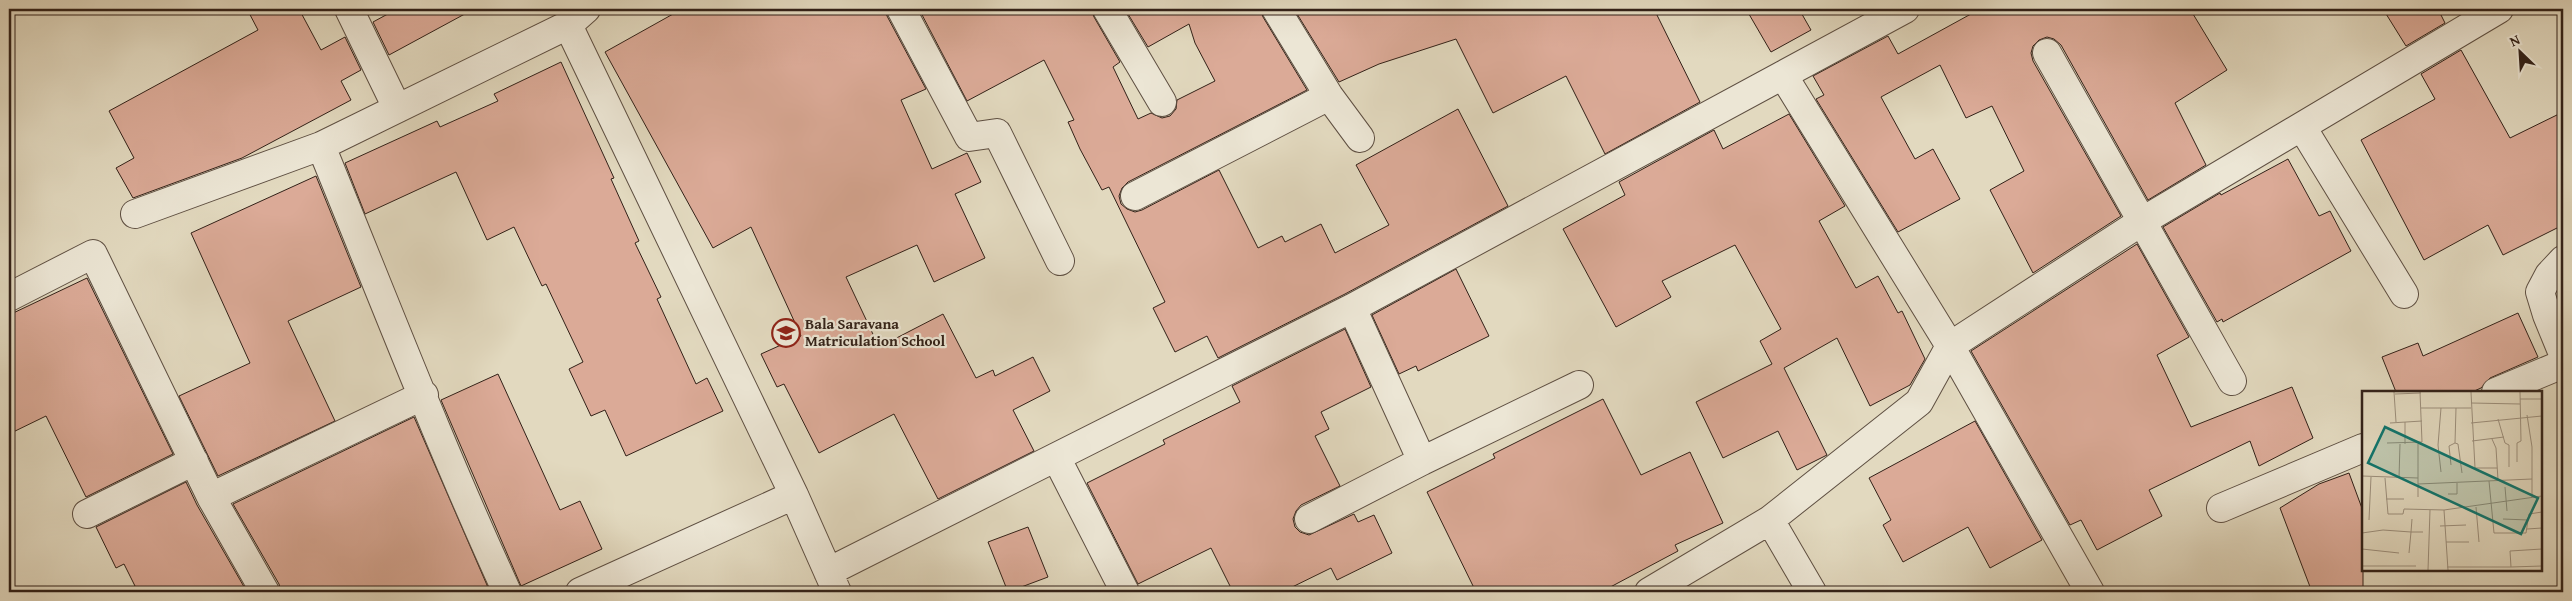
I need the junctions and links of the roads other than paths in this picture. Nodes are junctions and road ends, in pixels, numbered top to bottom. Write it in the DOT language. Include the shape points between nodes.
graph roads {
  1 [pos="349,9"];
  2 [pos="901,9"];
  3 [pos="1107,9"];
  4 [pos="1276,9"];
  5 [pos="1900,10"];
  6 [pos="2488,11"];
  7 [pos="577,17"];
  8 [pos="2047,53"];
  9 [pos="1783,75"];
  10 [pos="1329,96"];
  11 [pos="1162,102"];
  12 [pos="397,108"];
  13 [pos="2302,127"];
  14 [pos="1360,138"];
  15 [pos="321,146"];
  16 [pos="1135,196"];
  17 [pos="135,214"];
  18 [pos="2141,222"];
  19 [pos="1060,260"];
  20 [pos="2563,260"];
  21 [pos="2404,294"];
  22 [pos="9,298"];
  23 [pos="1352,308"];
  24 [pos="1950,346"];
  25 [pos="2563,354"];
  26 [pos="2563,364"];
  27 [pos="2232,381"];
  28 [pos="1579,385"];
  29 [pos="2498,391"];
  30 [pos="424,396"];
  31 [pos="2362,448"];
  32 [pos="1056,457"];
  33 [pos="194,461"];
  34 [pos="1422,461"];
  35 [pos="794,495"];
  36 [pos="211,497"];
  37 [pos="2222,508"];
  38 [pos="87,514"];
  39 [pos="1310,519"];
  40 [pos="1770,520"];
  41 [pos="832,582"];
  42 [pos="265,592"];
  43 [pos="507,592"];
  44 [pos="580,592"];
  45 [pos="1125,592"];
  46 [pos="1649,592"];
  47 [pos="1812,592"];
  48 [pos="2090,592"];
  1 -- 12 [label="street"];
  2 -- 19 [label="street" via="968,137 997,134"];
  3 -- 11 [label="street"];
  4 -- 10 [label="street"];
  5 -- 9 [label="street"];
  6 -- 13 [label="street"];
  7 -- 12 [label="street"];
  7 -- 35 [label="street"];
  8 -- 18 [label="street"];
  9 -- 23 [label="street"];
  9 -- 24 [label="street"];
  10 -- 14 [label="street"];
  10 -- 16 [label="street"];
  12 -- 15 [label="street"];
  13 -- 18 [label="street"];
  13 -- 21 [label="street"];
  15 -- 17 [label="street"];
  15 -- 30 [label="street"];
  18 -- 24 [label="street"];
  18 -- 27 [label="street"];
  20 -- 25 [label="street" via="2548,275 2540,292"];
  22 -- 33 [label="street" via="93,254"];
  23 -- 32 [label="street"];
  23 -- 34 [label="street"];
  24 -- 40 [label="street" via="1920,402"];
  24 -- 48 [label="street"];
  26 -- 29 [label="street"];
  28 -- 34 [label="street"];
  30 -- 36 [label="street"];
  30 -- 43 [label="street" via="458,486"];
  31 -- 37 [label="street"];
  32 -- 41 [label="street"];
  32 -- 45 [label="street"];
  33 -- 36 [label="street"];
  33 -- 38 [label="street"];
  34 -- 39 [label="street"];
  35 -- 41 [label="street"];
  35 -- 44 [label="street"];
  36 -- 42 [label="street"];
  40 -- 46 [label="street"];
  40 -- 47 [label="street"];
}
